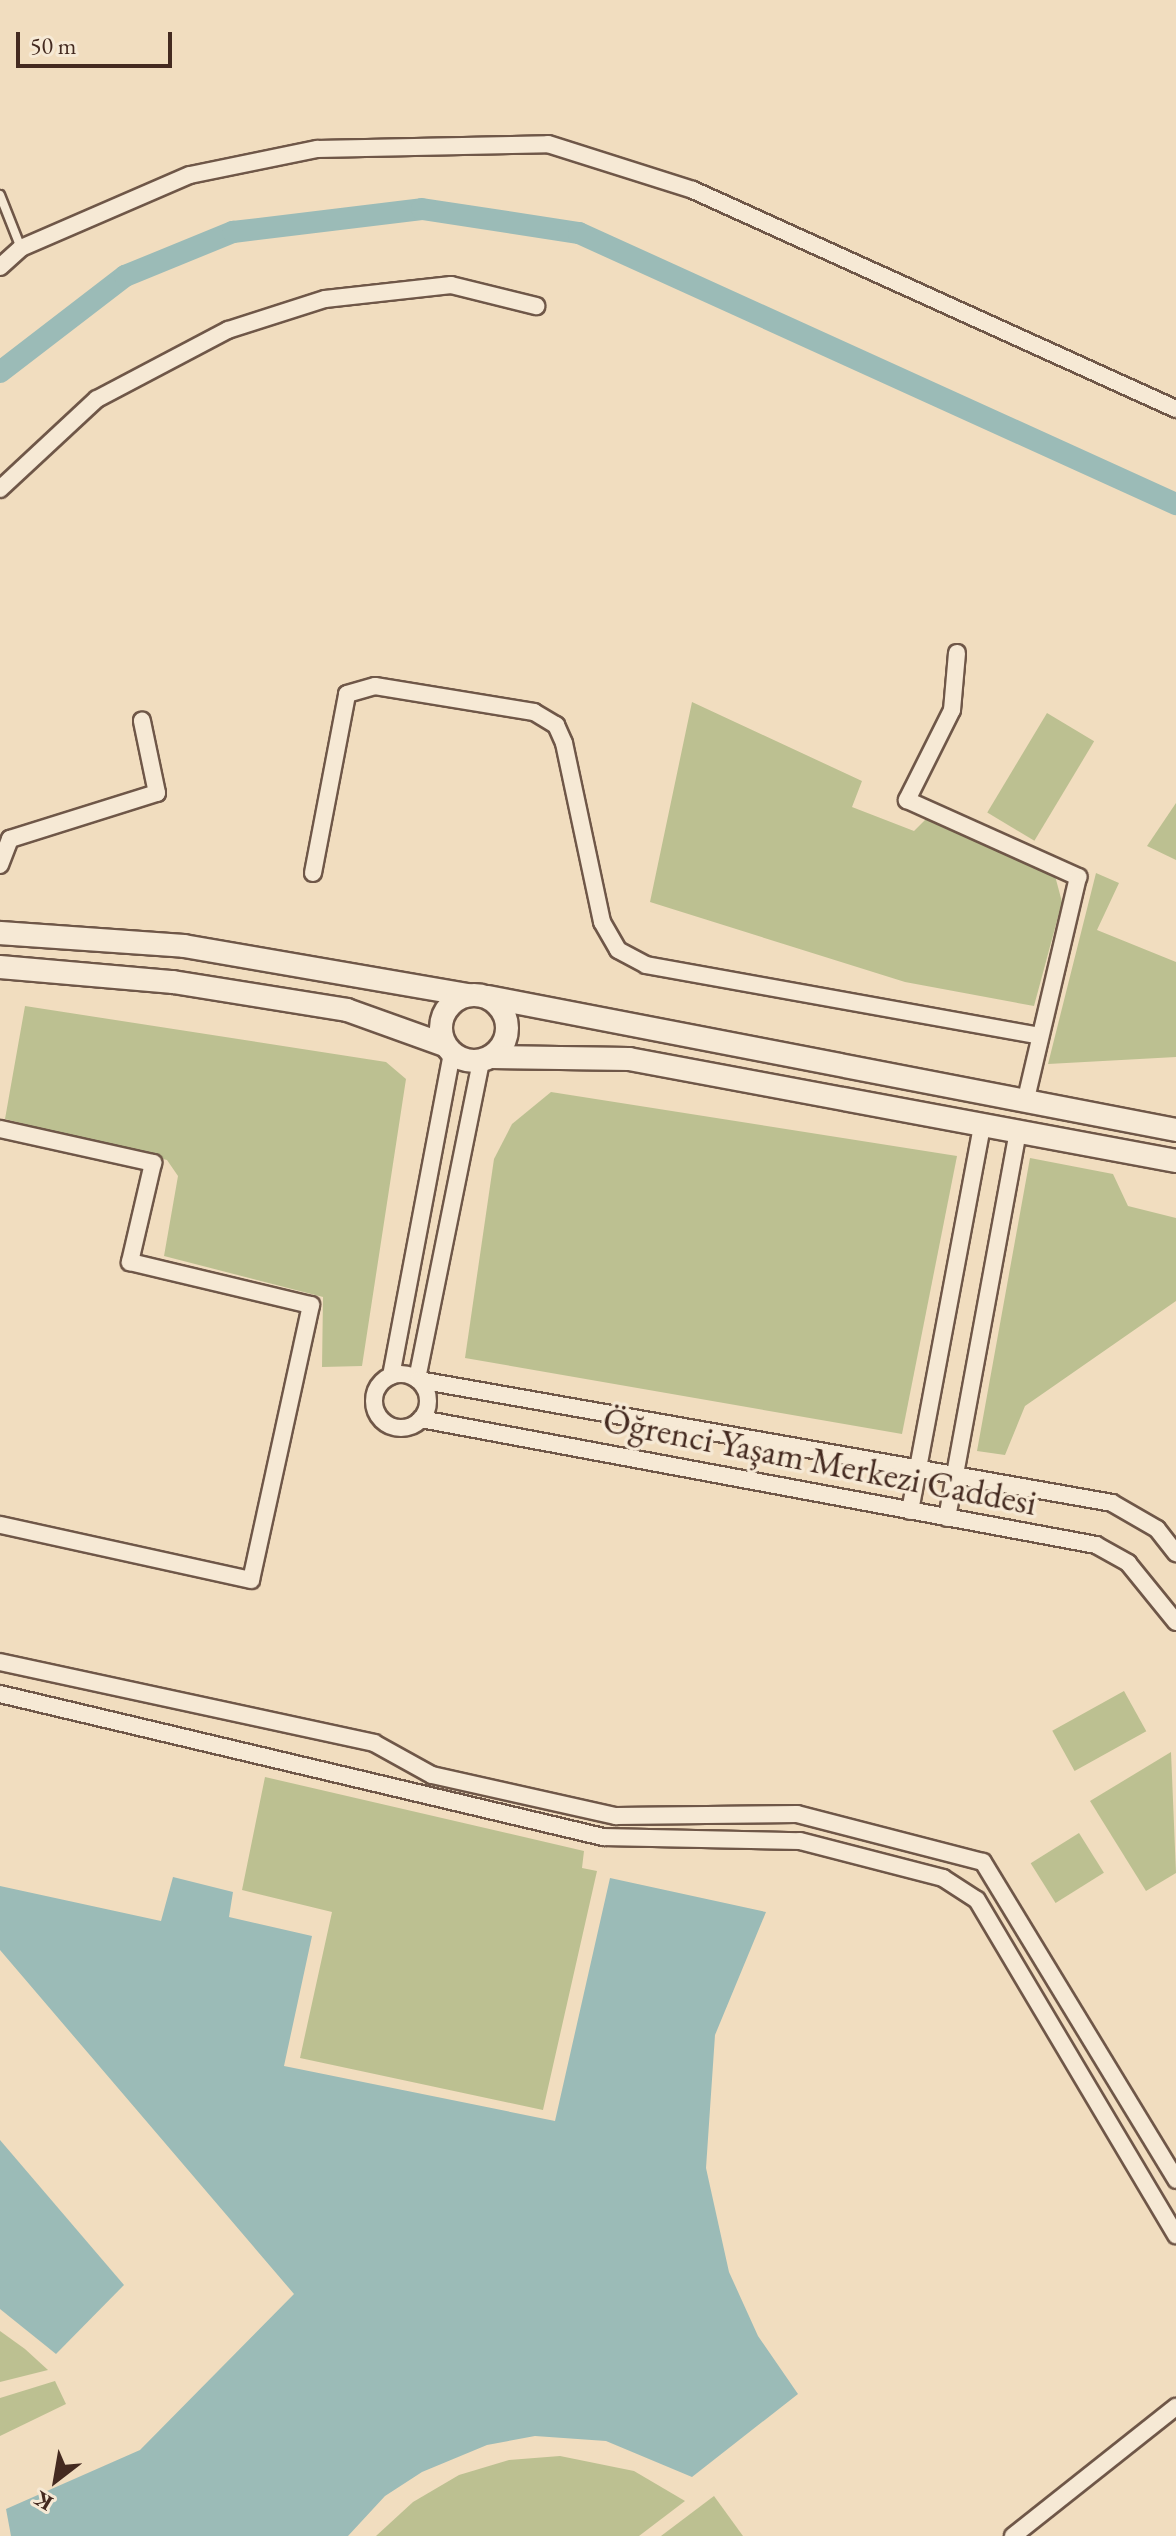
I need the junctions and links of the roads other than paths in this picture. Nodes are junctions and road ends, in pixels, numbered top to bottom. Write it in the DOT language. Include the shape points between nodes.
graph roads {
  1 [pos="0,195"];
  2 [pos="21,248"];
  3 [pos="0,267"];
  4 [pos="536,306"];
  5 [pos="1176,409"];
  6 [pos="0,489"];
  7 [pos="957,653"];
  8 [pos="142,721"];
  9 [pos="0,865"];
  10 [pos="313,873"];
  11 [pos="0,933"];
  12 [pos="0,967"];
  13 [pos="478,996"];
  14 [pos="1040,1036"];
  15 [pos="448,1049"];
  16 [pos="486,1059"];
  17 [pos="1026,1099"];
  18 [pos="982,1125"];
  19 [pos="0,1129"];
  20 [pos="1176,1130"];
  21 [pos="1018,1131"];
  22 [pos="1176,1161"];
  23 [pos="391,1376"];
  24 [pos="418,1379"];
  25 [pos="421,1419"];
  26 [pos="918,1468"];
  27 [pos="955,1475"];
  28 [pos="910,1511"];
  29 [pos="947,1518"];
  30 [pos="0,1525"];
  31 [pos="1176,1553"];
  32 [pos="1176,1622"];
  33 [pos="0,1662"];
  34 [pos="0,1694"];
  35 [pos="1176,2180"];
  36 [pos="1176,2235"];
  37 [pos="1176,2407"];
  38 [pos="1013,2536"];
  1 -- 2 [label="lane"];
  2 -- 3 [label="street"];
  2 -- 5 [label="street" via="190,175 303,152 548,144 693,190"];
  4 -- 6 [label="street" via="451,285 325,299 228,330 97,399"];
  7 -- 14 [label="street" via="952,710 907,800 1078,877"];
  8 -- 9 [label="street" via="157,793 10,839"];
  10 -- 14 [label="street" via="347,694 375,686 534,712 556,725 564,743 602,922 618,950 646,965"];
  11 -- 13 [label="street" via="184,946"];
  12 -- 15 [label="street" via="173,982 347,1010"];
  13 -- 15 [label="street" via="443,1013"];
  13 -- 16 [label="street" via="503,1012 507,1032"];
  13 -- 17 [label="street"];
  14 -- 17 [label="street"];
  15 -- 16 [label="street"];
  15 -- 23 [label="street"];
  16 -- 18 [label="street" via="629,1059"];
  16 -- 24 [label="street"];
  17 -- 20 [label="street"];
  18 -- 21 [label="street"];
  18 -- 26 [label="street"];
  19 -- 30 [label="street" via="153,1163 130,1262 311,1305 251,1580"];
  21 -- 22 [label="street"];
  21 -- 27 [label="street"];
  23 -- 24 [label="street"];
  23 -- 25 [label="street" via="374,1399 379,1417 396,1427"];
  24 -- 25 [label="street" via="429,1402"];
  24 -- 26 [label="street, Öğrenci Yaşam Merkezi Caddesi"];
  25 -- 28 [label="street, Öğrenci Yaşam Merkezi Caddesi"];
  26 -- 27 [label="street, Öğrenci Yaşam Merkezi Caddesi"];
  26 -- 28 [label="street"];
  27 -- 29 [label="street"];
  27 -- 31 [label="street, Öğrenci Yaşam Merkezi Caddesi" via="1112,1503 1157,1529"];
  28 -- 29 [label="street, Öğrenci Yaşam Merkezi Caddesi"];
  29 -- 32 [label="street, Öğrenci Yaşam Merkezi Caddesi" via="1096,1545 1128,1563"];
  33 -- 35 [label="street" via="374,1743 432,1775 616,1816 797,1814 983,1862"];
  34 -- 36 [label="street" via="603,1837 800,1841 943,1878 977,1900"];
  37 -- 38 [label="street"];
}
